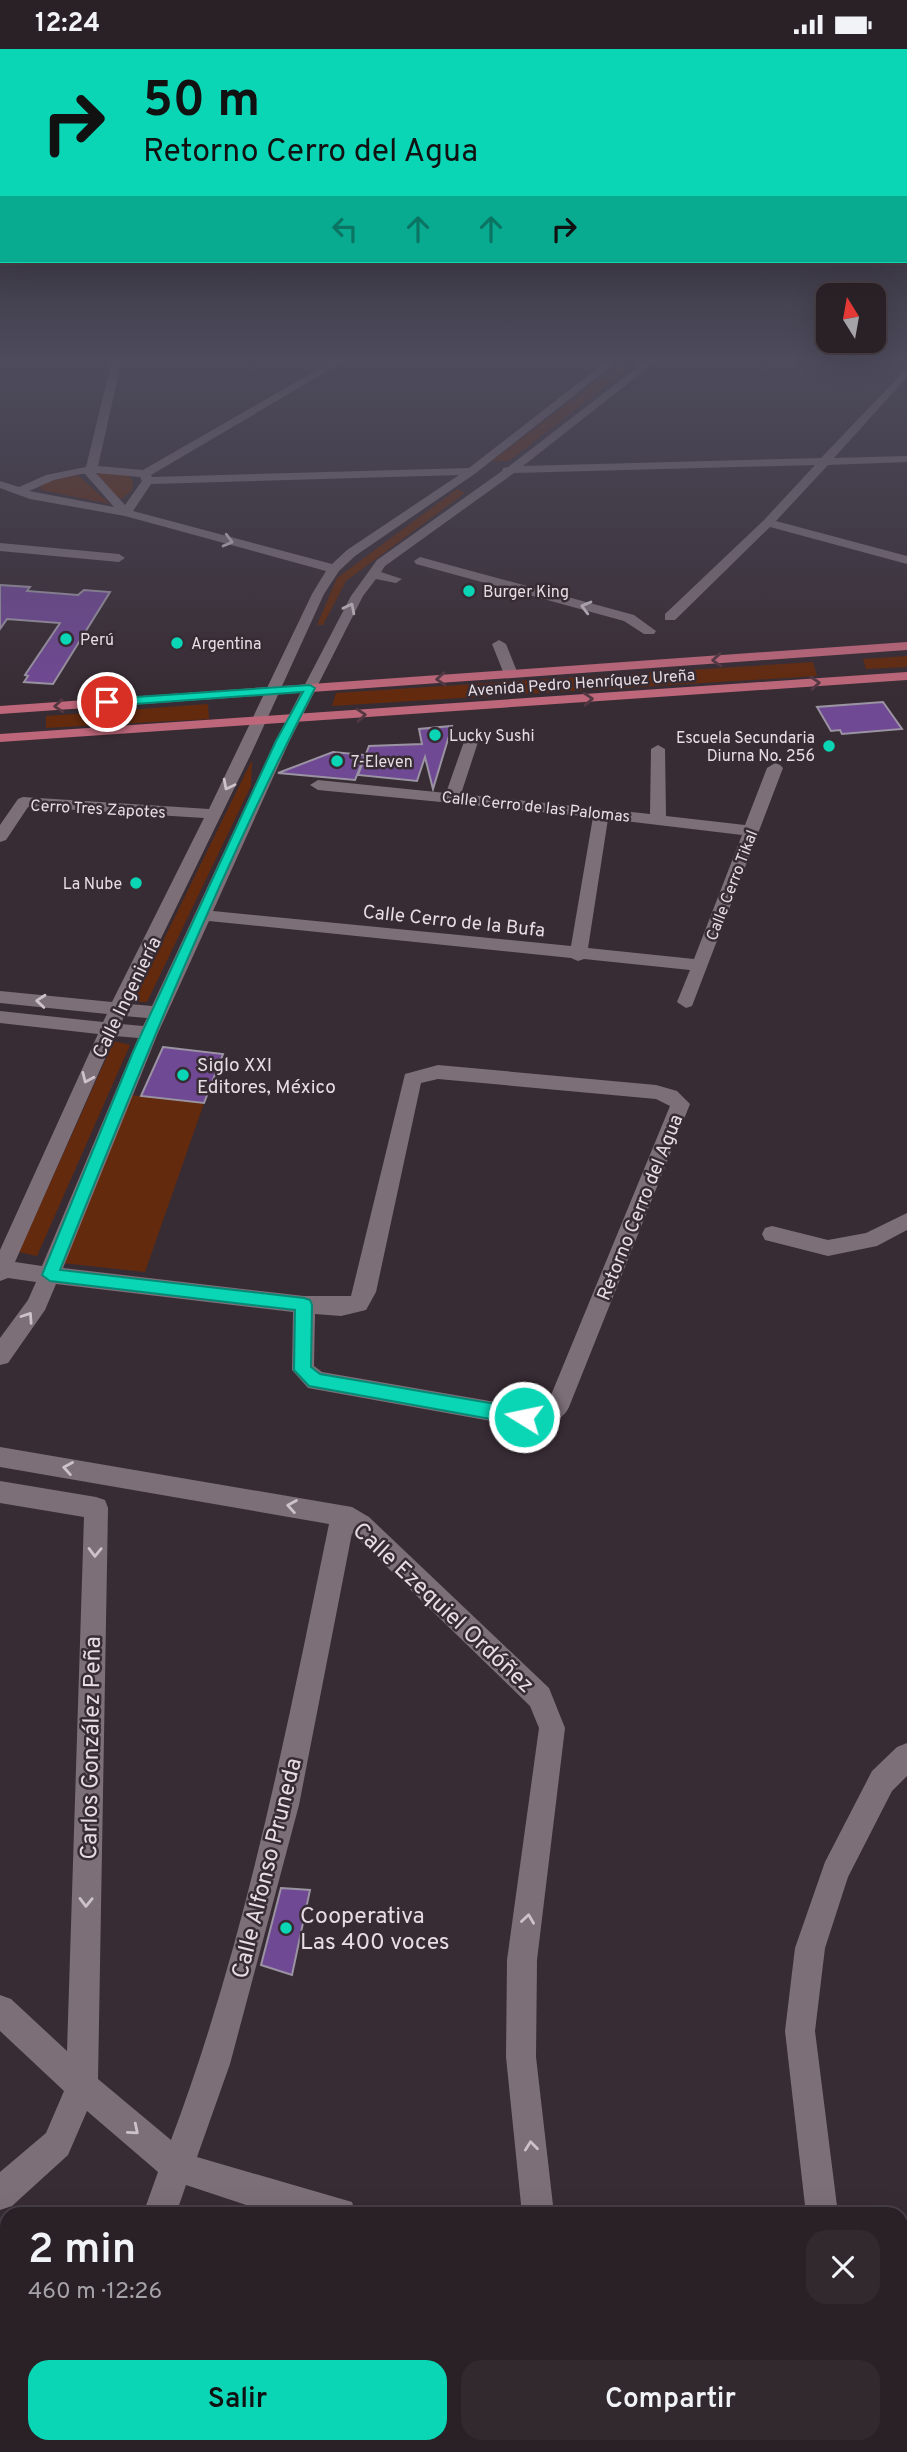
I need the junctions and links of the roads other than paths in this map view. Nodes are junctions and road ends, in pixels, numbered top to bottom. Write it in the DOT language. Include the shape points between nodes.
graph roads {
  1 [pos="77,471"];
  2 [pos="91,471"];
  3 [pos="115,471"];
  4 [pos="157,471"];
  5 [pos="464,471"];
  6 [pos="472,471"];
  7 [pos="509,471"];
  8 [pos="816,471"];
  9 [pos="147,477"];
  10 [pos="0,484"];
  11 [pos="20,491"];
  12 [pos="126,513"];
  13 [pos="768,523"];
  14 [pos="0,547"];
  15 [pos="30,549"];
  16 [pos="119,558"];
  17 [pos="907,560"];
  18 [pos="420,561"];
  19 [pos="16,566"];
  20 [pos="334,569"];
  21 [pos="373,574"];
  22 [pos="396,579"];
  23 [pos="670,617"];
  24 [pos="649,631"];
  25 [pos="499,644"];
  26 [pos="907,646"];
  27 [pos="830,652"];
  28 [pos="511,674"];
  29 [pos="907,676"];
  30 [pos="848,680"];
  31 [pos="310,688"];
  32 [pos="274,691"];
  33 [pos="0,710"];
  34 [pos="293,719"];
  35 [pos="257,722"];
  36 [pos="472,736"];
  37 [pos="0,738"];
  38 [pos="657,749"];
  39 [pos="244,754"];
  40 [pos="275,759"];
  41 [pos="775,768"];
  42 [pos="318,785"];
  43 [pos="453,798"];
  44 [pos="601,813"];
  45 [pos="213,814"];
  46 [pos="657,819"];
  47 [pos="752,831"];
  48 [pos="0,837"];
  49 [pos="204,915"];
  50 [pos="579,955"];
  51 [pos="700,965"];
  52 [pos="0,997"];
  53 [pos="686,1002"];
  54 [pos="118,1009"];
  55 [pos="158,1013"];
  56 [pos="0,1017"];
  57 [pos="109,1028"];
  58 [pos="149,1033"];
  59 [pos="907,1221"];
  60 [pos="772,1234"];
  61 [pos="1,1271"];
  62 [pos="50,1275"];
  63 [pos="304,1305"];
  64 [pos="0,1356"];
  65 [pos="0,1457"];
  66 [pos="0,1492"];
  67 [pos="342,1515"];
  68 [pos="907,1757"];
  69 [pos="0,2010"];
  70 [pos="82,2086"];
  71 [pos="176,2166"];
  72 [pos="0,2194"];
  73 [pos="161,2207"];
  74 [pos="312,2207"];
  75 [pos="537,2207"];
  76 [pos="821,2207"];
  1 -- 11 [label="street"];
  2 -- 12 [label="street"];
  3 -- 9 [label="street"];
  4 -- 9 [label="street"];
  5 -- 9 [label="street"];
  6 -- 20 [label="street, Calle Ingeniería"];
  7 -- 21 [label="street, Calle Ingeniería" via="381,563"];
  8 -- 13 [label="street"];
  9 -- 12 [label="street"];
  10 -- 11 [label="street"];
  11 -- 12 [label="street"];
  12 -- 20 [label="street, one-way"];
  13 -- 17 [label="street"];
  13 -- 23 [label="street"];
  14 -- 15 [label="street"];
  15 -- 16 [label="street"];
  15 -- 19 [label="street"];
  24 -- 18 [label="street, one-way" via="629,618"];
  20 -- 32 [label="street, Calle Ingeniería"];
  21 -- 22 [label="street"];
  31 -- 21 [label="street, Calle Ingeniería, one-way"];
  25 -- 28 [label="street"];
  26 -- 27 [label="main road, Avenida Pedro Henríquez Ureña"];
  27 -- 28 [label="main road, Avenida Pedro Henríquez Ureña, one-way"];
  27 -- 30 [label="main road"];
  28 -- 31 [label="main road, Avenida Pedro Henríquez Ureña, one-way"];
  29 -- 30 [label="main road, Avenida Pedro Henríquez Ureña"];
  34 -- 30 [label="main road, Avenida Pedro Henríquez Ureña, one-way"];
  31 -- 32 [label="main road, Avenida Pedro Henríquez Ureña"];
  31 -- 34 [label="street, Calle Ingeniería"];
  32 -- 33 [label="main road, Avenida Pedro Henríquez Ureña, one-way"];
  32 -- 35 [label="street, Calle Ingeniería"];
  34 -- 35 [label="main road, Avenida Pedro Henríquez Ureña"];
  34 -- 40 [label="street, Calle Ingeniería"];
  35 -- 37 [label="main road, Avenida Pedro Henríquez Ureña"];
  35 -- 39 [label="street, Calle Ingeniería"];
  36 -- 43 [label="street"];
  38 -- 46 [label="street"];
  39 -- 40 [label="street" via="263,753"];
  39 -- 45 [label="street, Calle Ingeniería, one-way"];
  40 -- 49 [label="street, Calle Ingeniería"];
  41 -- 47 [label="street, Calle Cerro Tikal"];
  42 -- 43 [label="street, Calle Cerro de las Palomas"];
  43 -- 44 [label="street, Calle Cerro de las Palomas"];
  44 -- 46 [label="street, Calle Cerro de las Palomas"];
  44 -- 50 [label="street"];
  45 -- 48 [label="street, Cerro Tres Zapotes" via="23,802"];
  45 -- 54 [label="street, Calle Ingeniería"];
  46 -- 47 [label="street, Calle Cerro de las Palomas"];
  47 -- 51 [label="street, Calle Cerro Tikal"];
  49 -- 50 [label="street, Calle Cerro de la Bufa"];
  49 -- 55 [label="street, Calle Ingeniería"];
  50 -- 51 [label="street, Calle Cerro de la Bufa"];
  51 -- 53 [label="street, Calle Cerro Tikal"];
  54 -- 52 [label="street, one-way"];
  54 -- 55 [label="street"];
  54 -- 57 [label="street, Calle Ingeniería"];
  55 -- 58 [label="street, Calle Ingeniería"];
  56 -- 57 [label="street"];
  57 -- 58 [label="street"];
  57 -- 61 [label="street, Calle Ingeniería, one-way"];
  58 -- 62 [label="street, Calle Ingeniería"];
  59 -- 60 [label="street" via="870,1240 828,1248"];
  61 -- 62 [label="street, Retorno Cerro del Agua"];
  62 -- 63 [label="street, Retorno Cerro del Agua"];
  64 -- 62 [label="street, Calle Ingeniería, one-way" via="37,1304"];
  63 -- 63 [label="street, Retorno Cerro del Agua" via="303,1370 316,1381 524,1417 541,1416 558,1407 680,1104 656,1092 465,1074 438,1072 412,1079 365,1291 358,1304"];
  67 -- 65 [label="street, Calle Ezequiel Ordóñez, one-way"];
  66 -- 70 [label="street, Carlos González Peña, one-way" via="96,1509"];
  67 -- 71 [label="street, Calle Alfonso Pruneda" via="285,1805 215,2064"];
  75 -- 67 [label="street, Calle Ezequiel Ordóñez, one-way" via="521,2057 522,1960 552,1728 540,1697 360,1525"];
  68 -- 76 [label="street" via="882,1781 835,1872 810,1948 800,2031"];
  69 -- 70 [label="street"];
  70 -- 71 [label="street, one-way"];
  70 -- 72 [label="street" via="57,2144"];
  71 -- 73 [label="street, Calle Alfonso Pruneda"];
  71 -- 74 [label="street"];
}
